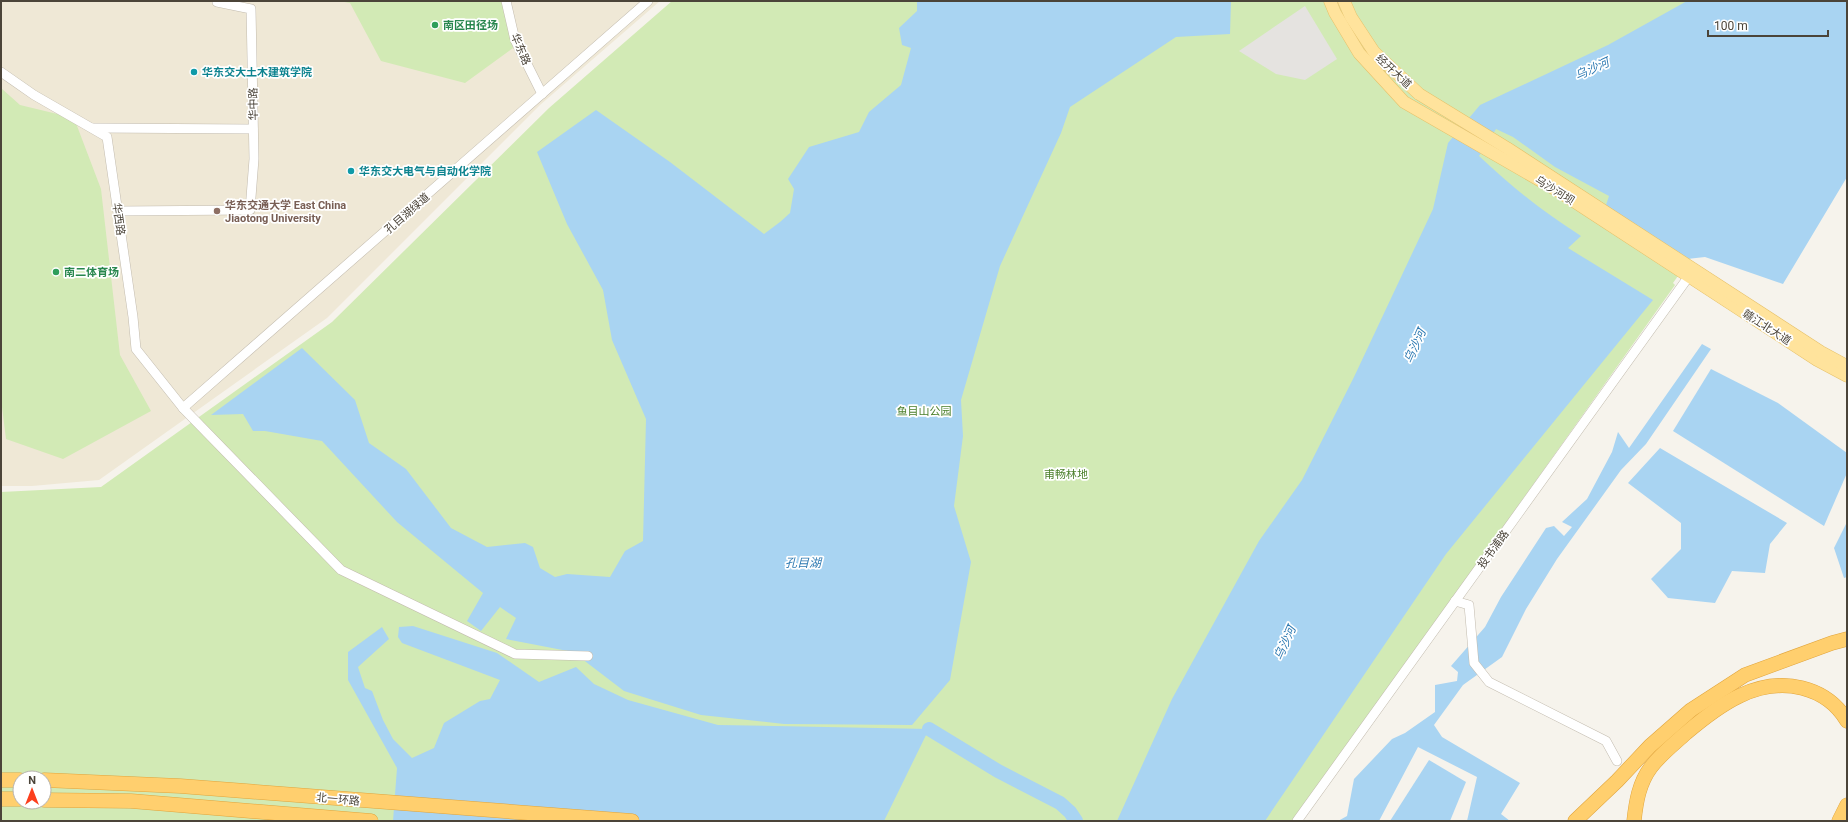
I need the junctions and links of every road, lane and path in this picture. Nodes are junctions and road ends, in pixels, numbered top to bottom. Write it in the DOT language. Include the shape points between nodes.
graph roads {
  1 [pos="217,1"];
  2 [pos="506,1"];
  3 [pos="648,1"];
  4 [pos="1330,1"];
  5 [pos="1344,1"];
  6 [pos="1,72"];
  7 [pos="542,94"];
  8 [pos="1416,110"];
  9 [pos="1465,121"];
  10 [pos="91,128"];
  11 [pos="253,129"];
  12 [pos="1503,151"];
  13 [pos="118,211"];
  14 [pos="1692,272"];
  15 [pos="1710,279"];
  16 [pos="1847,366"];
  17 [pos="1847,376"];
  18 [pos="183,408"];
  19 [pos="1456,601"];
  20 [pos="1847,639"];
  21 [pos="588,656"];
  22 [pos="1847,721"];
  23 [pos="1617,761"];
  24 [pos="1,780"];
  25 [pos="12,780"];
  26 [pos="52,780"];
  27 [pos="1,799"];
  28 [pos="12,799"];
  29 [pos="52,800"];
  30 [pos="1847,805"];
  31 [pos="1847,816"];
  32 [pos="371,821"];
  33 [pos="632,821"];
  34 [pos="1297,821"];
  35 [pos="1575,821"];
  36 [pos="1634,821"];
  37 [pos="1839,821"];
  38 [pos="1844,821"];
  1 -- 11 [label="street, 华中路" via="250,9"];
  2 -- 7 [label="street, 华东路" via="515,40"];
  3 -- 7 [label="street, 孔目湖绿道"];
  4 -- 8 [label="main road, 经开大道" via="1359,53 1404,102"];
  5 -- 9 [label="main road, 经开大道" via="1351,17 1374,52 1419,94"];
  6 -- 10 [label="street, 华西路" via="34,95"];
  7 -- 18 [label="street, 孔目湖绿道"];
  8 -- 12 [label="main road, 乌沙河坝" via="1440,124"];
  9 -- 12 [label="main road, 乌沙河坝"];
  10 -- 11 [label="street"];
  10 -- 13 [label="street, 华西路" via="107,137"];
  11 -- 13 [label="street, 华中路" via="254,159 250,210"];
  12 -- 14 [label="main road, 乌沙河坝"];
  13 -- 18 [label="street, 华西路" via="136,349"];
  14 -- 15 [label="main road, 乌沙河坝"];
  14 -- 17 [label="main road, 赣江北大道" via="1817,360"];
  14 -- 19 [label="street, 投书浦路"];
  15 -- 16 [label="main road, 赣江北大道" via="1821,352"];
  18 -- 21 [label="street, 华西路" via="341,570 515,654"];
  19 -- 23 [label="street" via="1469,605 1474,663 1489,682 1606,741"];
  19 -- 34 [label="street, 投书浦路"];
  20 -- 35 [label="highway" via="1745,675 1691,710 1650,746"];
  22 -- 36 [label="highway" via="1840,709 1814,691 1777,685 1755,689 1733,699 1668,748 1651,767 1636,801"];
  24 -- 25 [label="highway"];
  26 -- 33 [label="highway, 北一环路" via="180,786"];
  27 -- 28 [label="highway"];
  29 -- 32 [label="highway, 北一环路" via="131,801"];
  30 -- 37 [label="highway"];
  31 -- 38 [label="highway"];
}
